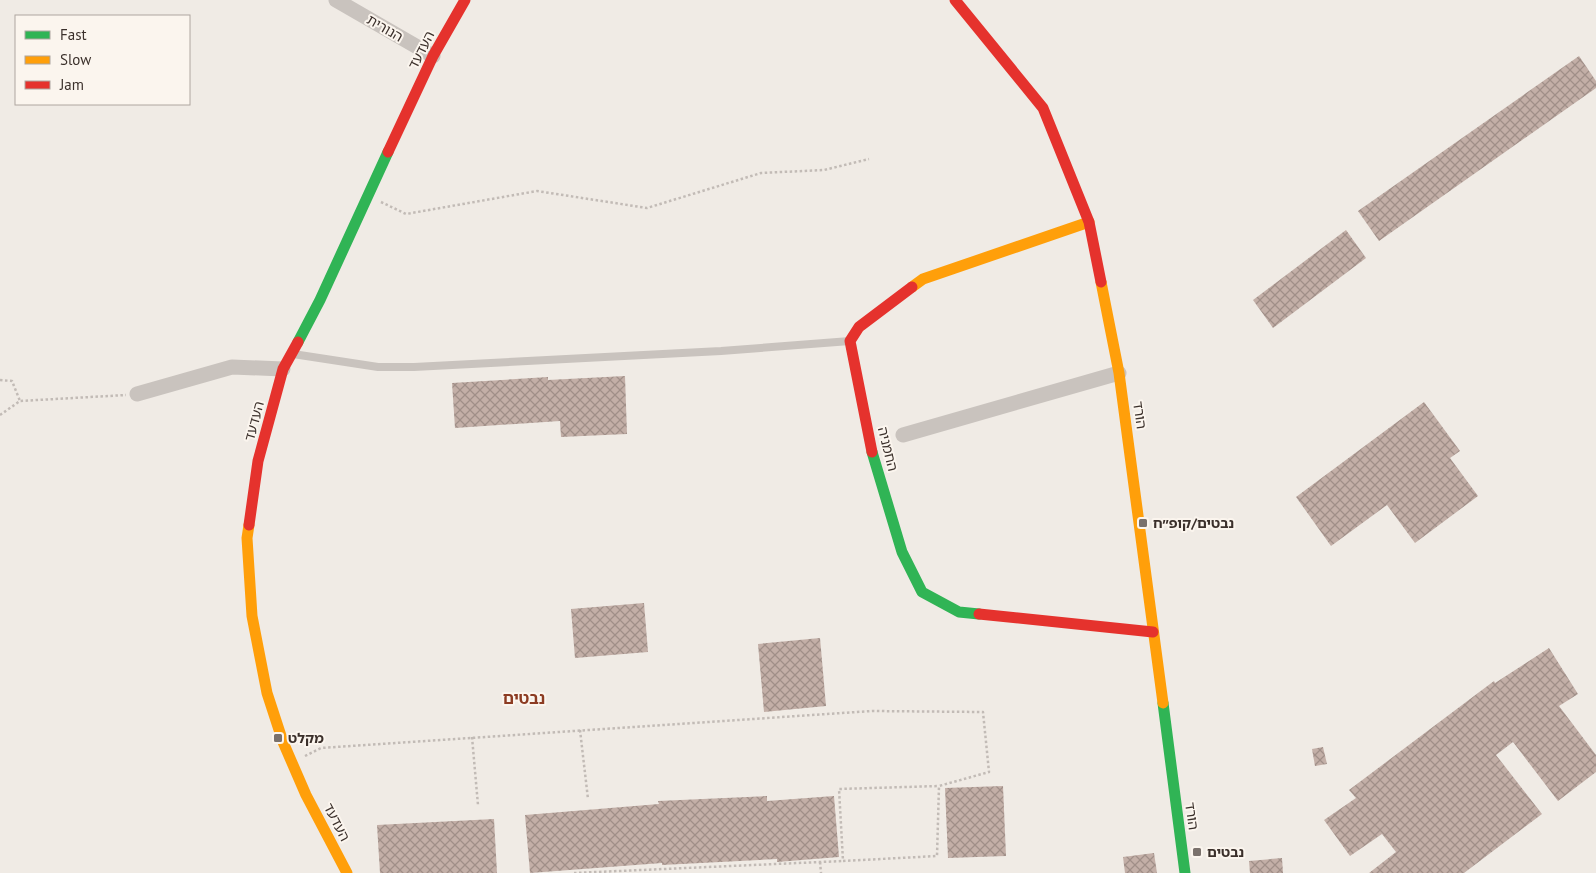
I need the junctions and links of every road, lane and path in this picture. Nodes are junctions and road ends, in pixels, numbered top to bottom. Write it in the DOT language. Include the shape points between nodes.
graph roads {
  1 [pos="336,0"];
  2 [pos="465,0"];
  3 [pos="955,0"];
  4 [pos="433,56"];
  5 [pos="869,159"];
  6 [pos="368,196"];
  7 [pos="1089,222"];
  8 [pos="850,341"];
  9 [pos="291,354"];
  10 [pos="283,369"];
  11 [pos="1119,373"];
  12 [pos="0,380"];
  13 [pos="137,394"];
  14 [pos="20,401"];
  15 [pos="0,415"];
  16 [pos="903,435"];
  17 [pos="1153,632"];
  18 [pos="580,730"];
  19 [pos="472,738"];
  20 [pos="292,763"];
  21 [pos="939,786"];
  22 [pos="588,799"];
  23 [pos="478,805"];
  24 [pos="844,861"];
  25 [pos="820,862"];
  26 [pos="347,873"];
  27 [pos="574,873"];
  28 [pos="821,873"];
  29 [pos="1185,873"];
  1 -- 4 [label="street, הנורית"];
  2 -- 4 [label="street, העדעד"];
  3 -- 7 [label="street, הורד" via="1043,108"];
  4 -- 6 [label="street, העדעד"];
  5 -- 6 [label="path" via="824,170 761,173 647,208 537,191 406,214"];
  6 -- 9 [label="street, העדעד"];
  7 -- 8 [label="street" via="923,279 859,327"];
  7 -- 11 [label="street, הורד"];
  8 -- 9 [label="lane" via="414,367 378,366"];
  8 -- 17 [label="street, החמניה" via="871,450 902,552 922,592 959,612"];
  9 -- 10 [label="street, העדעד"];
  10 -- 13 [label="street" via="232,367"];
  10 -- 20 [label="street, העדעד" via="258,461 247,538 252,616 267,693"];
  11 -- 16 [label="street"];
  11 -- 17 [label="street, הורד"];
  12 -- 14 [label="path" via="12,381"];
  13 -- 14 [label="path"];
  14 -- 15 [label="path"];
  17 -- 29 [label="street, הורד"];
  18 -- 19 [label="path"];
  18 -- 21 [label="path" via="872,711 983,712 989,772"];
  18 -- 22 [label="path"];
  19 -- 20 [label="path" via="321,748"];
  19 -- 23 [label="path"];
  20 -- 26 [label="street, העדעד"];
  21 -- 24 [label="path" via="937,856"];
  21 -- 24 [label="path" via="839,790"];
  24 -- 25 [label="path"];
  25 -- 27 [label="path"];
  25 -- 28 [label="path"];
}
